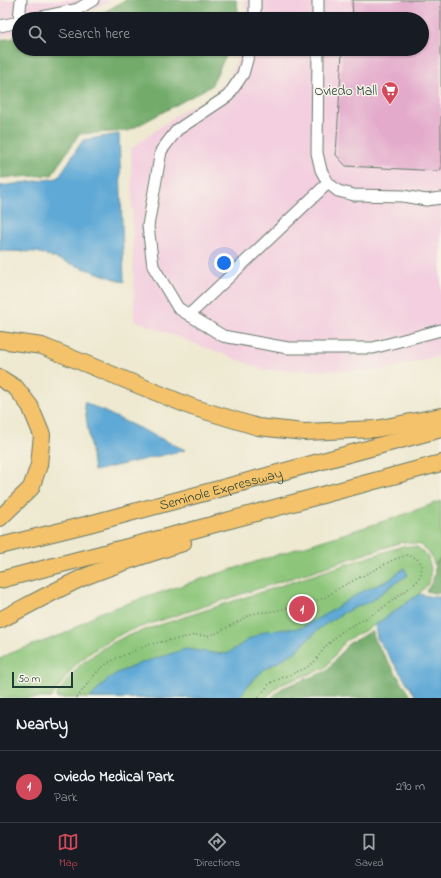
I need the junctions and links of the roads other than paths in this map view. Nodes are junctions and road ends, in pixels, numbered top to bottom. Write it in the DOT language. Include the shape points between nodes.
graph roads {
  1 [pos="21,0"];
  2 [pos="93,0"];
  3 [pos="255,0"];
  4 [pos="318,0"];
  5 [pos="20,12"];
  6 [pos="64,12"];
  7 [pos="255,12"];
  8 [pos="318,12"];
  9 [pos="12,23"];
  10 [pos="0,26"];
  11 [pos="248,56"];
  12 [pos="318,56"];
  13 [pos="328,183"];
  14 [pos="441,198"];
  15 [pos="189,315"];
  16 [pos="441,330"];
  17 [pos="0,340"];
  18 [pos="0,378"];
  19 [pos="441,416"];
  20 [pos="441,428"];
  21 [pos="441,463"];
  22 [pos="400,474"];
  23 [pos="0,518"];
  24 [pos="0,546"];
  25 [pos="0,580"];
  26 [pos="0,620"];
  1 -- 5 [label="lane"];
  2 -- 6 [label="lane" via="78,9"];
  3 -- 7 [label="lane"];
  4 -- 8 [label="lane"];
  9 -- 10 [label="lane"];
  11 -- 15 [label="lane" via="243,74 228,96 177,130 161,151 148,226 153,266 178,308"];
  12 -- 13 [label="lane" via="317,154"];
  13 -- 14 [label="lane" via="338,191 354,195 402,196 426,200"];
  13 -- 15 [label="lane"];
  15 -- 16 [label="lane" via="223,336 288,348 373,348"];
  17 -- 19 [label="highway" via="42,346 192,408 258,427 304,432 376,429"];
  18 -- 23 [label="highway" via="16,388 30,406 42,435 40,465 31,488"];
  20 -- 24 [label="highway, Seminole Expressway"];
  21 -- 22 [label="highway"];
  22 -- 25 [label="highway"];
  22 -- 26 [label="highway" via="323,503 126,561 52,592"];
}
